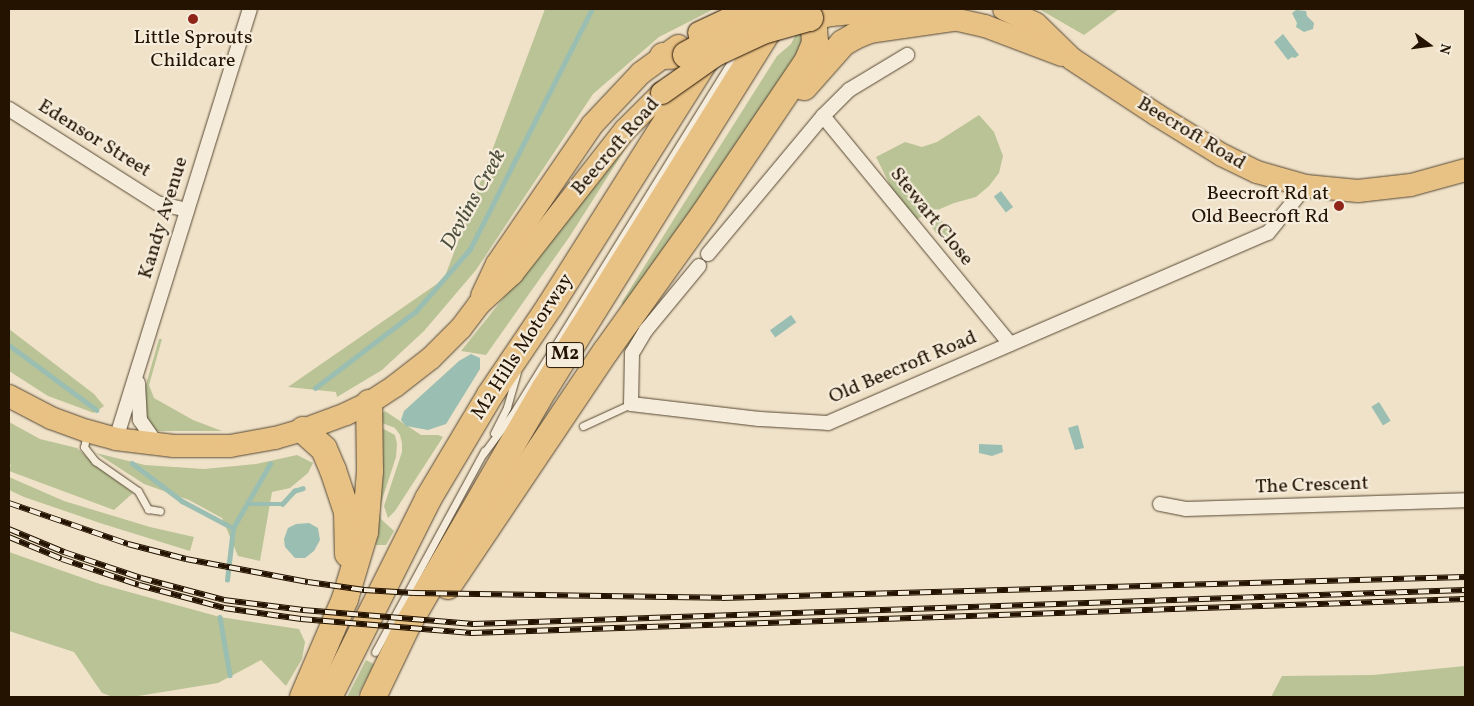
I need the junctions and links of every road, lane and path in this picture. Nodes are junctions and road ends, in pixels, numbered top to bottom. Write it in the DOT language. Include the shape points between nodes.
graph roads {
  1 [pos="250,9"];
  2 [pos="738,9"];
  3 [pos="750,9"];
  4 [pos="764,9"];
  5 [pos="782,9"];
  6 [pos="1004,9"];
  7 [pos="952,18"];
  8 [pos="810,19"];
  9 [pos="907,55"];
  10 [pos="674,56"];
  11 [pos="1072,59"];
  12 [pos="9,109"];
  13 [pos="823,116"];
  14 [pos="1465,170"];
  15 [pos="1306,186"];
  16 [pos="187,210"];
  17 [pos="704,214"];
  18 [pos="708,254"];
  19 [pos="699,266"];
  20 [pos="479,304"];
  21 [pos="529,337"];
  22 [pos="1010,344"];
  23 [pos="138,367"];
  24 [pos="9,396"];
  25 [pos="369,403"];
  26 [pos="631,404"];
  27 [pos="582,426"];
  28 [pos="303,430"];
  29 [pos="87,431"];
  30 [pos="116,439"];
  31 [pos="157,444"];
  32 [pos="483,454"];
  33 [pos="1465,500"];
  34 [pos="1160,504"];
  35 [pos="160,511"];
  36 [pos="345,600"];
  37 [pos="408,624"];
  38 [pos="375,652"];
  39 [pos="312,696"];
  40 [pos="373,697"];
  1 -- 16 [label="street, Kandy Avenue"];
  2 -- 21 [label="highway, M2 Hills Motorway / M2"];
  3 -- 10 [label="main road, Beecroft Road, bridge" via="699,33"];
  4 -- 32 [label="lane" via="512,415"];
  5 -- 37 [label="highway, M2 Hills Motorway / M2" via="545,388"];
  6 -- 11 [label="main road, Beecroft Road" via="1036,24"];
  7 -- 8 [label="main road, Beecroft Road" via="884,10"];
  7 -- 11 [label="main road, Beecroft Road" via="985,26"];
  7 -- 17 [label="highway, M2" via="870,30 843,43 813,75 720,198"];
  8 -- 10 [label="highway, bridge" via="796,10 772,14"];
  8 -- 17 [label="highway, M2" via="814,43 807,62"];
  8 -- 20 [label="main road, Beecroft Road, bridge" via="762,33 716,55 662,93 625,130 512,274"];
  9 -- 13 [label="street" via="849,90"];
  10 -- 20 [label="main road, Beecroft Road" via="622,91 592,125 497,264"];
  11 -- 15 [label="main road, Beecroft Road" via="1222,155 1257,172"];
  12 -- 16 [label="street, Edensor Street" via="157,203"];
  13 -- 18 [label="street"];
  13 -- 22 [label="street, Stewart Close"];
  14 -- 15 [label="main road, Beecroft Road" via="1375,191 1336,191"];
  15 -- 22 [label="street, Old Beecroft Road" via="1268,233"];
  16 -- 23 [label="street, Kandy Avenue"];
  17 -- 37 [label="highway, M2" via="606,351 452,583"];
  19 -- 26 [label="street" via="646,330 632,353"];
  20 -- 25 [label="main road, Beecroft Road" via="431,358"];
  21 -- 32 [label="lane" via="507,407"];
  21 -- 39 [label="highway, M2 Hills Motorway / M2" via="490,395"];
  22 -- 26 [label="street, Old Beecroft Road" via="828,423 759,419"];
  23 -- 30 [label="street, Kandy Avenue"];
  23 -- 31 [label="street" via="140,420"];
  24 -- 29 [label="main road, Beecroft Road" via="51,418"];
  25 -- 28 [label="main road, Beecroft Road"];
  25 -- 36 [label="highway" via="370,471 365,532"];
  26 -- 27 [label="lane"];
  28 -- 31 [label="main road, Beecroft Road" via="230,446"];
  28 -- 36 [label="highway" via="324,449 347,512 349,540"];
  29 -- 30 [label="main road, Beecroft Road"];
  29 -- 35 [label="lane" via="84,447 95,461 138,491 148,509"];
  30 -- 31 [label="main road, Beecroft Road"];
  32 -- 38 [label="lane"];
  33 -- 34 [label="street, The Crescent" via="1186,509"];
  36 -- 39 [label="highway"];
  37 -- 40 [label="highway, M2 Hills Motorway / M2"];
}
